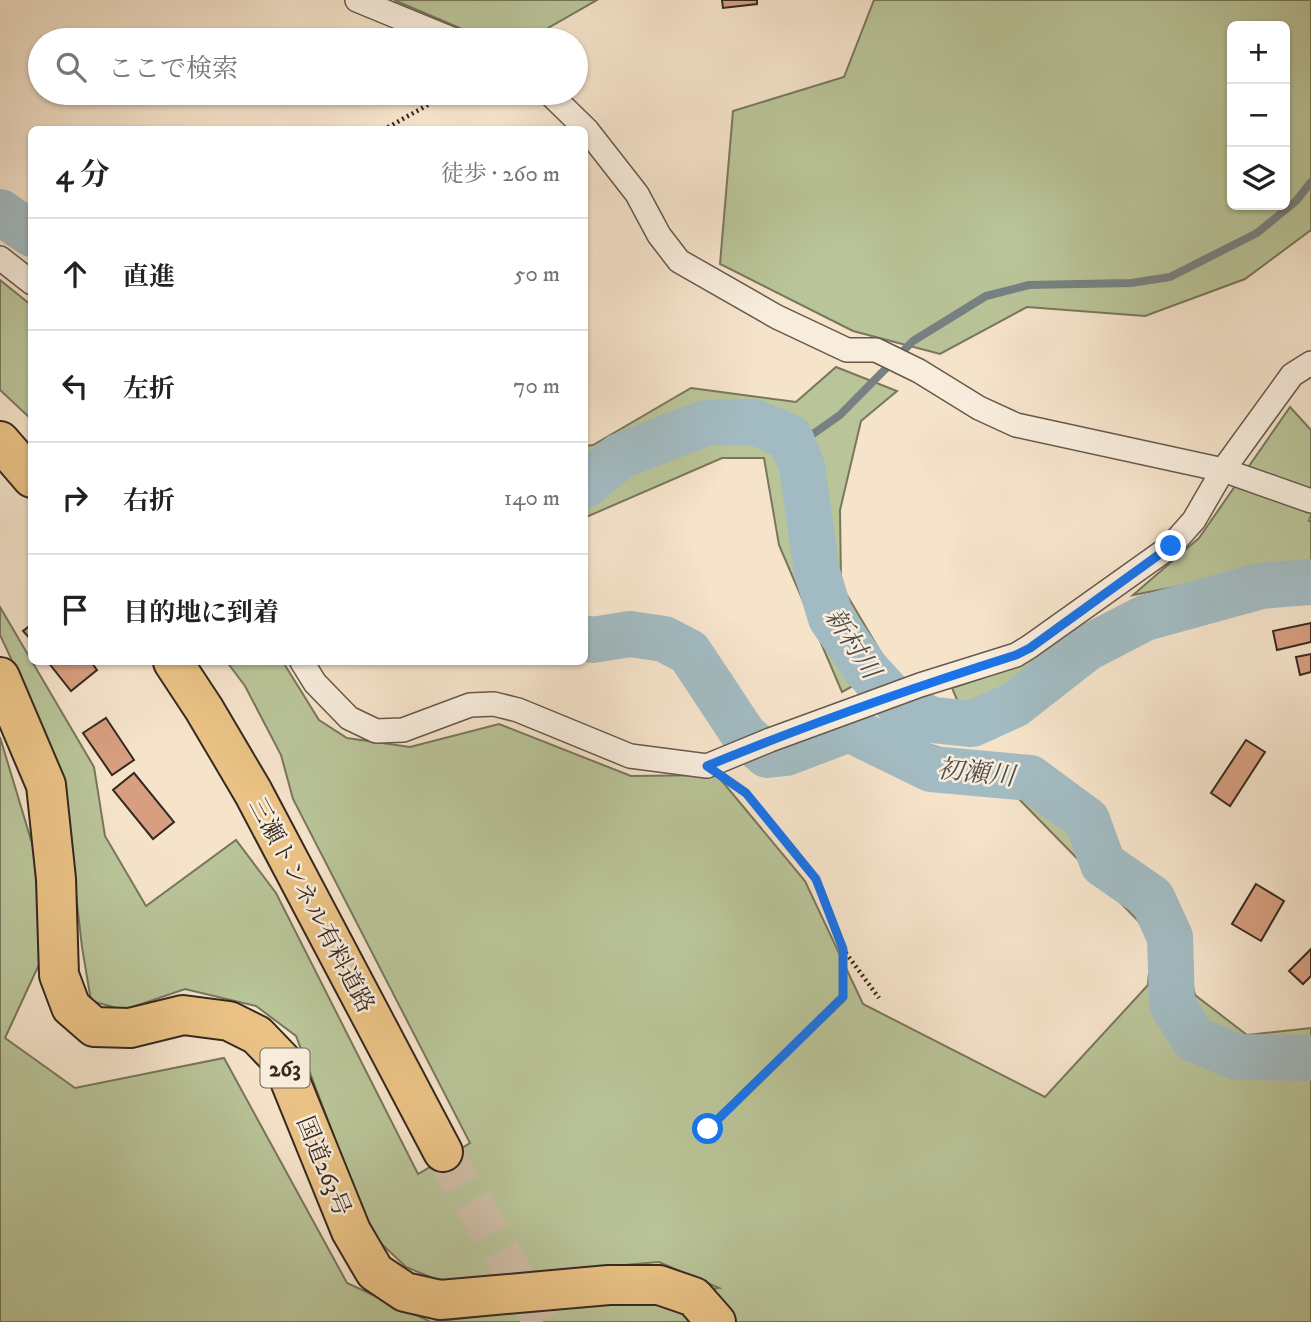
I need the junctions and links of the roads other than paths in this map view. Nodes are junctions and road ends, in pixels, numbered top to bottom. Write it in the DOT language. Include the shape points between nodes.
graph roads {
  1 [pos="356,0"];
  2 [pos="425,28"];
  3 [pos="562,105"];
  4 [pos="583,126"];
  5 [pos="588,131"];
  6 [pos="0,258"];
  7 [pos="28,280"];
  8 [pos="1311,363"];
  9 [pos="0,441"];
  10 [pos="1223,470"];
  11 [pos="28,473"];
  12 [pos="1311,500"];
  13 [pos="175,665"];
  14 [pos="304,665"];
  15 [pos="0,677"];
  16 [pos="443,1152"];
  17 [pos="716,1322"];
  1 -- 2 [label="street"];
  3 -- 4 [label="street"];
  5 -- 10 [label="street" via="637,194 679,261 777,317 847,350 876,350 1016,425"];
  6 -- 7 [label="street"];
  8 -- 10 [label="street" via="1292,374"];
  9 -- 11 [label="highway"];
  10 -- 12 [label="street"];
  10 -- 14 [label="street" via="1194,520 1171,546 1030,648 707,766 630,756 494,704 470,705 403,730 376,731 349,718"];
  13 -- 16 [label="highway, 三瀬トンネル有料道路" via="253,792"];
  15 -- 17 [label="highway, 国道263号 / 263" via="46,785 57,879 59,975 71,1007 94,1027 130,1028 183,1015 229,1021 257,1035 282,1061 351,1231 375,1272 405,1292 440,1300 609,1284 659,1285 694,1297"];
}
